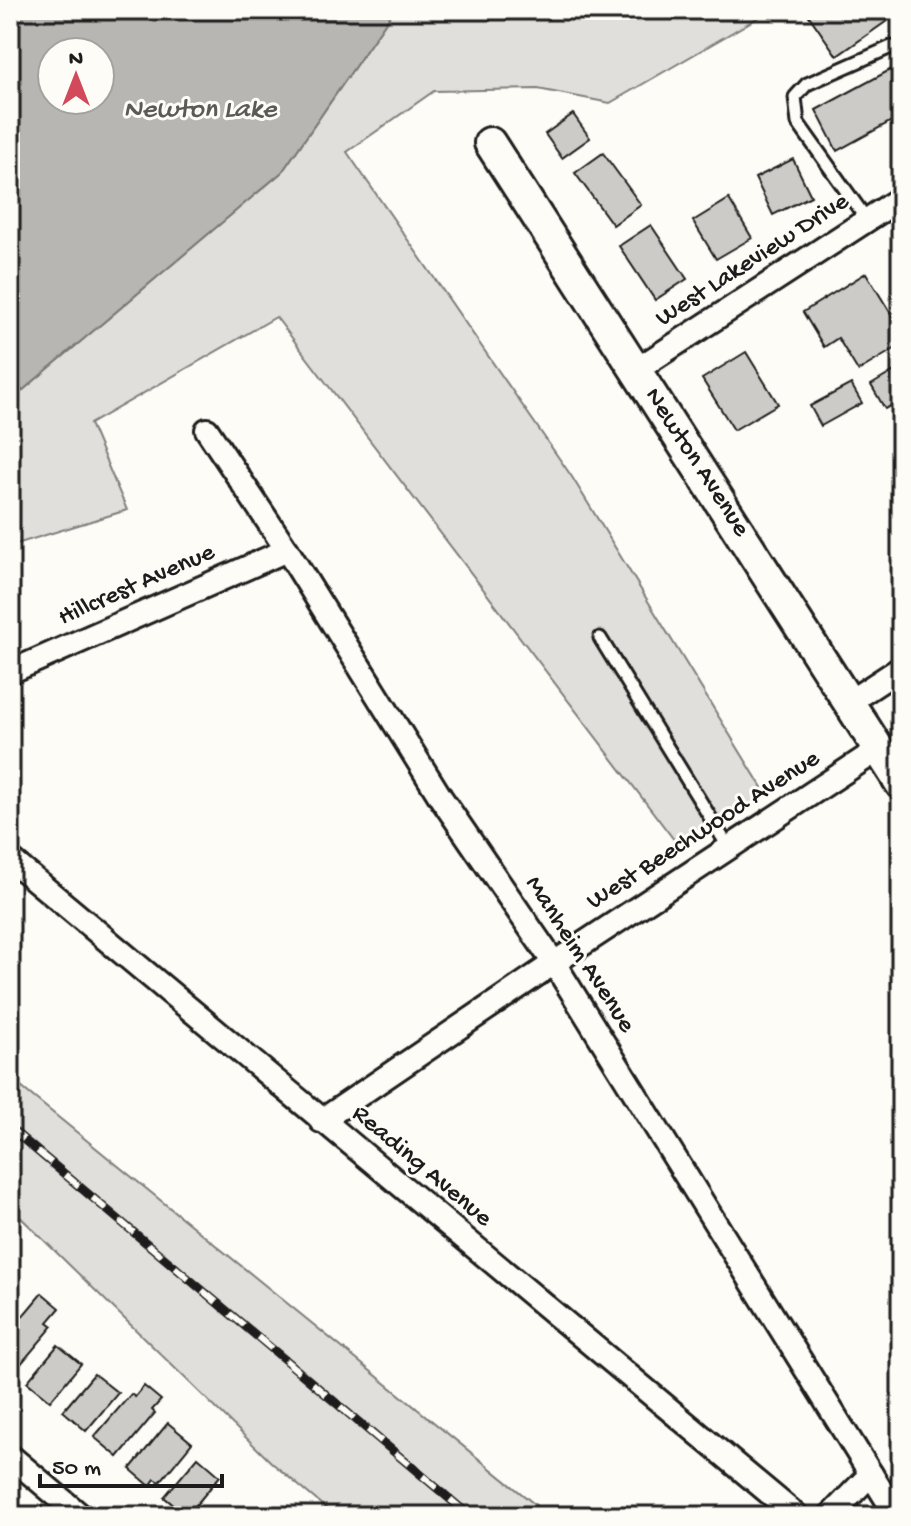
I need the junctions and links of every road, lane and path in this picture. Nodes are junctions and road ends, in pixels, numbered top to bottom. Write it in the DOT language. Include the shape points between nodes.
graph roads {
  1 [pos="901,49"];
  2 [pos="490,143"];
  3 [pos="901,198"];
  4 [pos="867,220"];
  5 [pos="636,370"];
  6 [pos="207,430"];
  7 [pos="287,550"];
  8 [pos="600,638"];
  9 [pos="901,668"];
  10 [pos="10,672"];
  11 [pos="849,702"];
  12 [pos="879,749"];
  13 [pos="901,784"];
  14 [pos="729,848"];
  15 [pos="10,859"];
  16 [pos="554,963"];
  17 [pos="321,1121"];
  18 [pos="12,1462"];
  19 [pos="871,1474"];
  20 [pos="81,1516"];
  21 [pos="797,1516"];
  22 [pos="830,1516"];
  23 [pos="897,1516"];
  1 -- 4 [label="lane" via="891,47 807,84 795,97 798,123"];
  2 -- 5 [label="street, Newton Avenue"];
  3 -- 4 [label="street, West Lakeview Drive"];
  4 -- 5 [label="street, West Lakeview Drive"];
  5 -- 11 [label="street, Newton Avenue"];
  6 -- 7 [label="street, Manheim Avenue"];
  7 -- 10 [label="street, Hillcrest Avenue"];
  7 -- 16 [label="street, Manheim Avenue" via="441,798"];
  8 -- 14 [label="lane"];
  9 -- 11 [label="street"];
  11 -- 12 [label="street, Newton Avenue"];
  12 -- 13 [label="street, Newton Avenue"];
  12 -- 14 [label="street, West Beechwood Avenue"];
  14 -- 16 [label="street, West Beechwood Avenue"];
  15 -- 17 [label="street, Reading Avenue"];
  16 -- 17 [label="street, West Beechwood Avenue"];
  16 -- 19 [label="street, Manheim Avenue"];
  17 -- 21 [label="street, Reading Avenue"];
  18 -- 20 [label="street"];
  19 -- 22 [label="street"];
  19 -- 23 [label="street, Manheim Avenue"];
}
